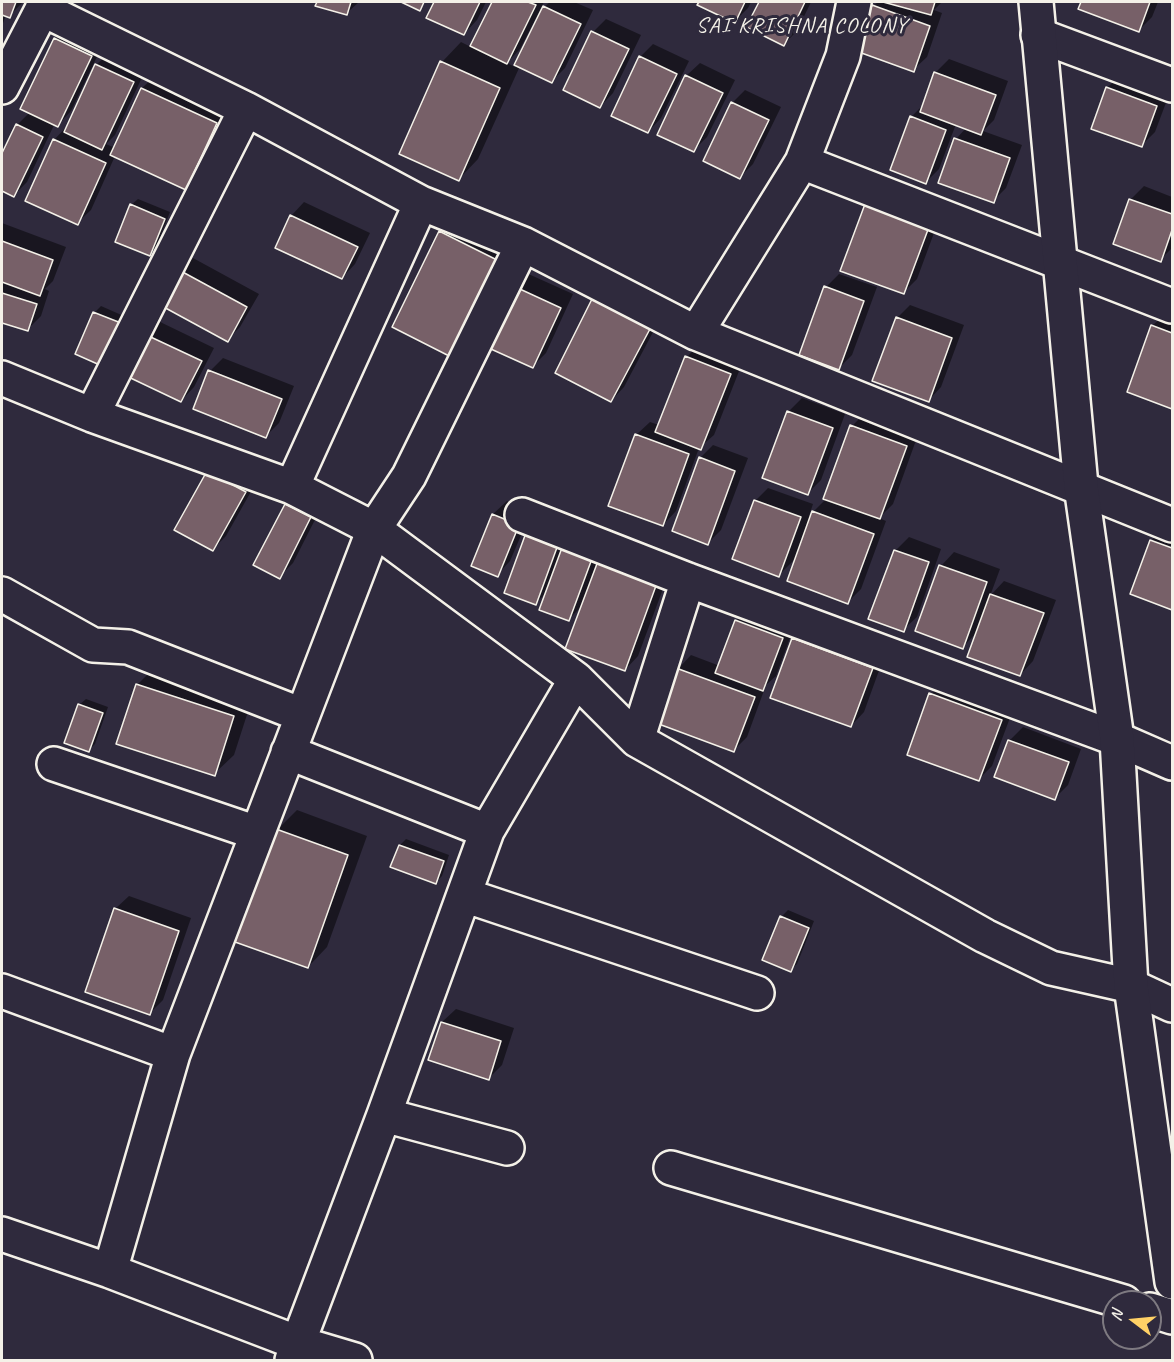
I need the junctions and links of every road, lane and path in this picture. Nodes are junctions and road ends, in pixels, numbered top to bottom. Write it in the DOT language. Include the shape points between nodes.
graph roads {
  1 [pos="854,2"];
  2 [pos="1036,2"];
  3 [pos="44,5"];
  4 [pos="1038,35"];
  5 [pos="1173,85"];
  6 [pos="2,87"];
  7 [pos="246,110"];
  8 [pos="802,162"];
  9 [pos="421,203"];
  10 [pos="523,244"];
  11 [pos="1059,260"];
  12 [pos="1173,306"];
  13 [pos="696,333"];
  14 [pos="2,378"];
  15 [pos="92,415"];
  16 [pos="1081,486"];
  17 [pos="292,487"];
  18 [pos="522,515"];
  19 [pos="1173,525"];
  20 [pos="374,529"];
  21 [pos="688,580"];
  22 [pos="2,594"];
  23 [pos="576,679"];
  24 [pos="302,716"];
  25 [pos="1117,739"];
  26 [pos="637,740"];
  27 [pos="288,752"];
  28 [pos="1173,763"];
  29 [pos="54,764"];
  30 [pos="487,831"];
  31 [pos="257,833"];
  32 [pos="464,895"];
  33 [pos="1131,986"];
  34 [pos="2,991"];
  35 [pos="757,993"];
  36 [pos="1173,1005"];
  37 [pos="173,1054"];
  38 [pos="384,1115"];
  39 [pos="507,1148"];
  40 [pos="671,1168"];
  41 [pos="2,1234"];
  42 [pos="110,1272"];
  43 [pos="1173,1282"];
  44 [pos="1102,1295"];
  45 [pos="295,1352"];
  46 [pos="355,1360"];
  1 -- 8 [label="street" via="843,56"];
  2 -- 4 [label="street"];
  3 -- 6 [label="street"];
  3 -- 7 [label="street"];
  4 -- 5 [label="street"];
  4 -- 11 [label="street"];
  7 -- 9 [label="street"];
  7 -- 15 [label="street"];
  8 -- 11 [label="street"];
  8 -- 13 [label="street"];
  9 -- 10 [label="street"];
  9 -- 17 [label="street"];
  10 -- 13 [label="street"];
  10 -- 20 [label="street" via="409,476"];
  11 -- 12 [label="street"];
  11 -- 16 [label="street"];
  13 -- 16 [label="street"];
  14 -- 15 [label="street"];
  15 -- 17 [label="street"];
  16 -- 19 [label="street"];
  16 -- 25 [label="street"];
  17 -- 20 [label="street"];
  18 -- 21 [label="street"];
  20 -- 23 [label="street"];
  20 -- 24 [label="street"];
  21 -- 25 [label="street"];
  21 -- 26 [label="street"];
  22 -- 24 [label="street" via="93,645 128,647"];
  23 -- 26 [label="street"];
  23 -- 30 [label="street"];
  24 -- 27 [label="street"];
  25 -- 28 [label="street"];
  25 -- 33 [label="street"];
  26 -- 33 [label="street" via="985,936 1051,968"];
  27 -- 30 [label="street"];
  27 -- 31 [label="street"];
  29 -- 31 [label="street"];
  30 -- 32 [label="street"];
  31 -- 37 [label="street"];
  32 -- 35 [label="street"];
  32 -- 38 [label="street"];
  33 -- 36 [label="street"];
  33 -- 43 [label="street"];
  34 -- 37 [label="street"];
  37 -- 42 [label="street"];
  38 -- 39 [label="street"];
  38 -- 45 [label="street"];
  40 -- 44 [label="street"];
  41 -- 42 [label="street"];
  42 -- 45 [label="street"];
  45 -- 46 [label="street"];
}
